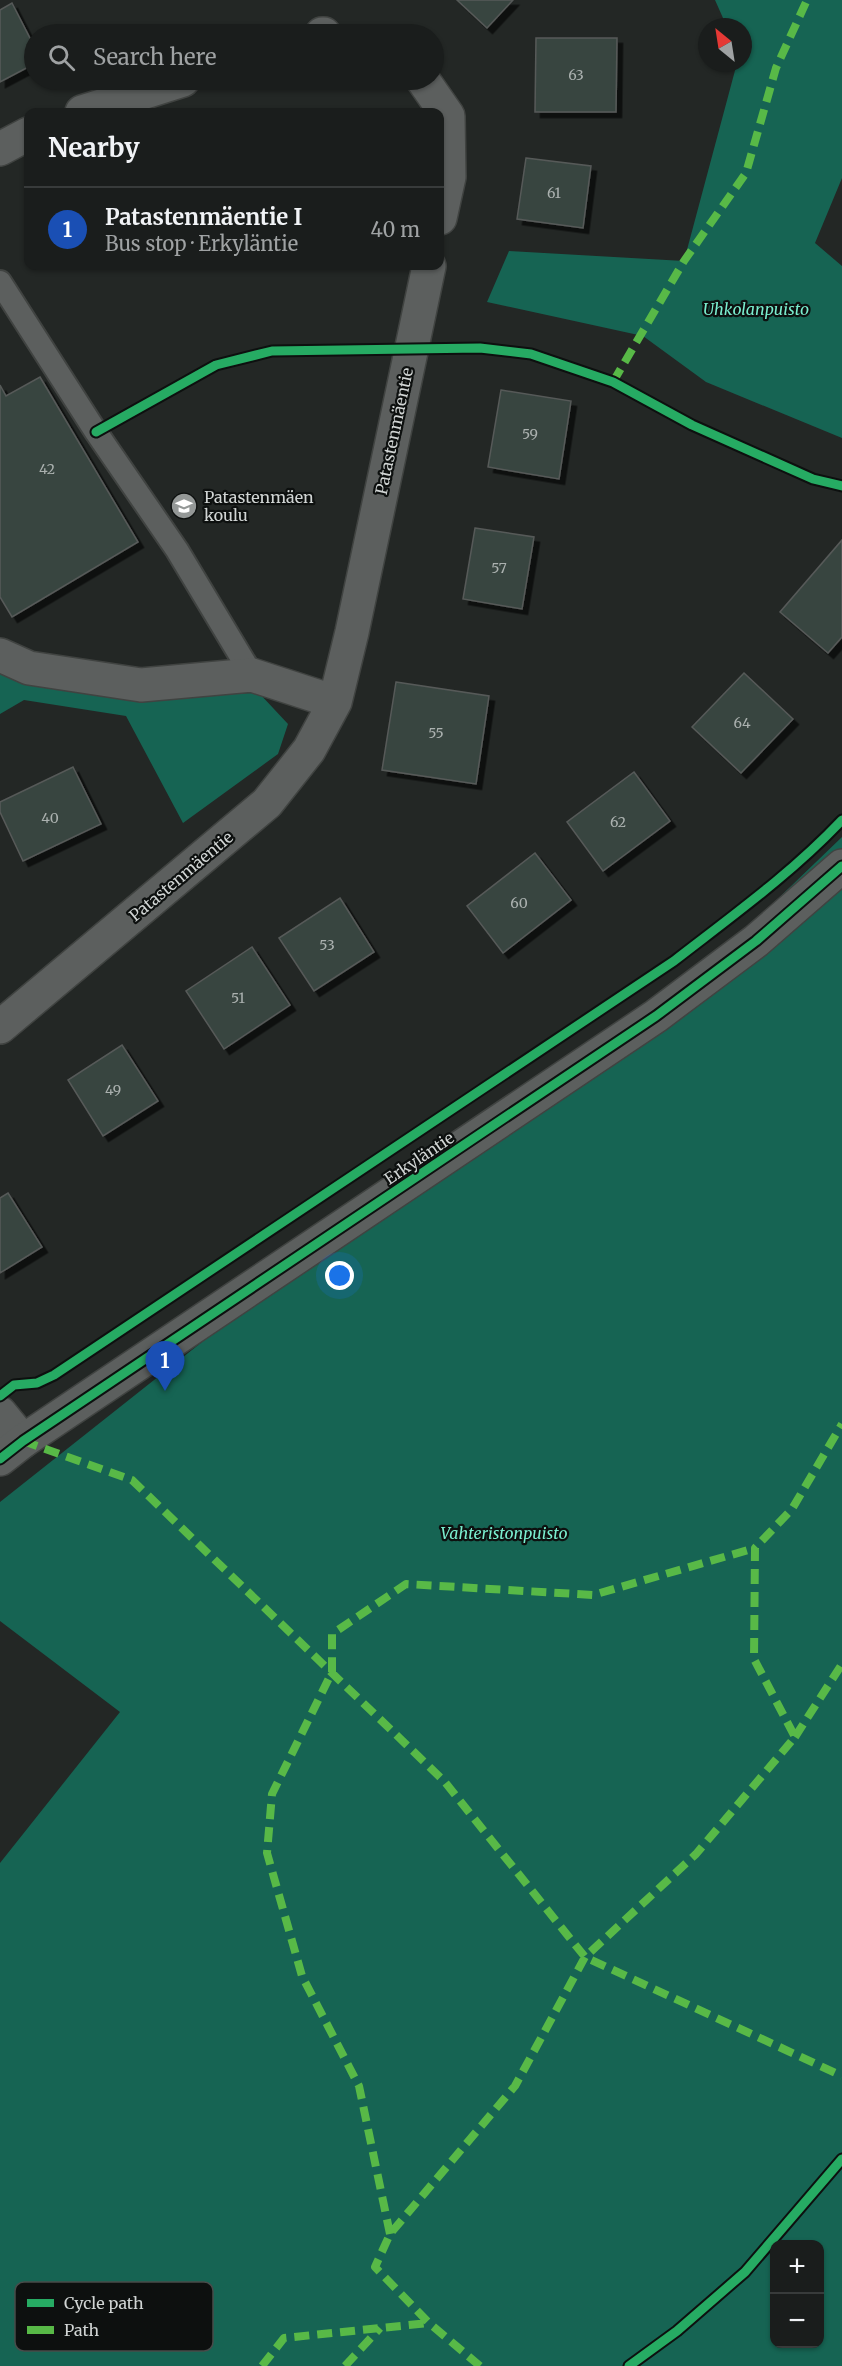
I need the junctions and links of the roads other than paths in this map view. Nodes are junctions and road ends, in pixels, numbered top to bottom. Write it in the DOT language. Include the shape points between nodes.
graph roads {
  1 [pos="151,90"];
  2 [pos="430,90"];
  3 [pos="95,108"];
  4 [pos="442,108"];
  5 [pos="444,110"];
  6 [pos="24,136"];
  7 [pos="0,149"];
  8 [pos="444,200"];
  9 [pos="428,270"];
  10 [pos="0,282"];
  11 [pos="0,655"];
  12 [pos="252,675"];
  13 [pos="335,702"];
  14 [pos="842,866"];
  15 [pos="0,1027"];
  16 [pos="0,1413"];
  17 [pos="11,1450"];
  1 -- 3 [label="street"];
  2 -- 4 [label="street"];
  5 -- 8 [label="street" via="448,116 449,177"];
  6 -- 7 [label="street"];
  9 -- 13 [label="street, Patastenmäentie"];
  10 -- 12 [label="lane" via="177,550"];
  11 -- 12 [label="street" via="28,668 141,685"];
  12 -- 13 [label="street"];
  13 -- 15 [label="street, Patastenmäentie" via="309,750 267,803"];
  14 -- 17 [label="street, Erkyläntie" via="756,941 656,1016"];
  16 -- 17 [label="street"];
}
